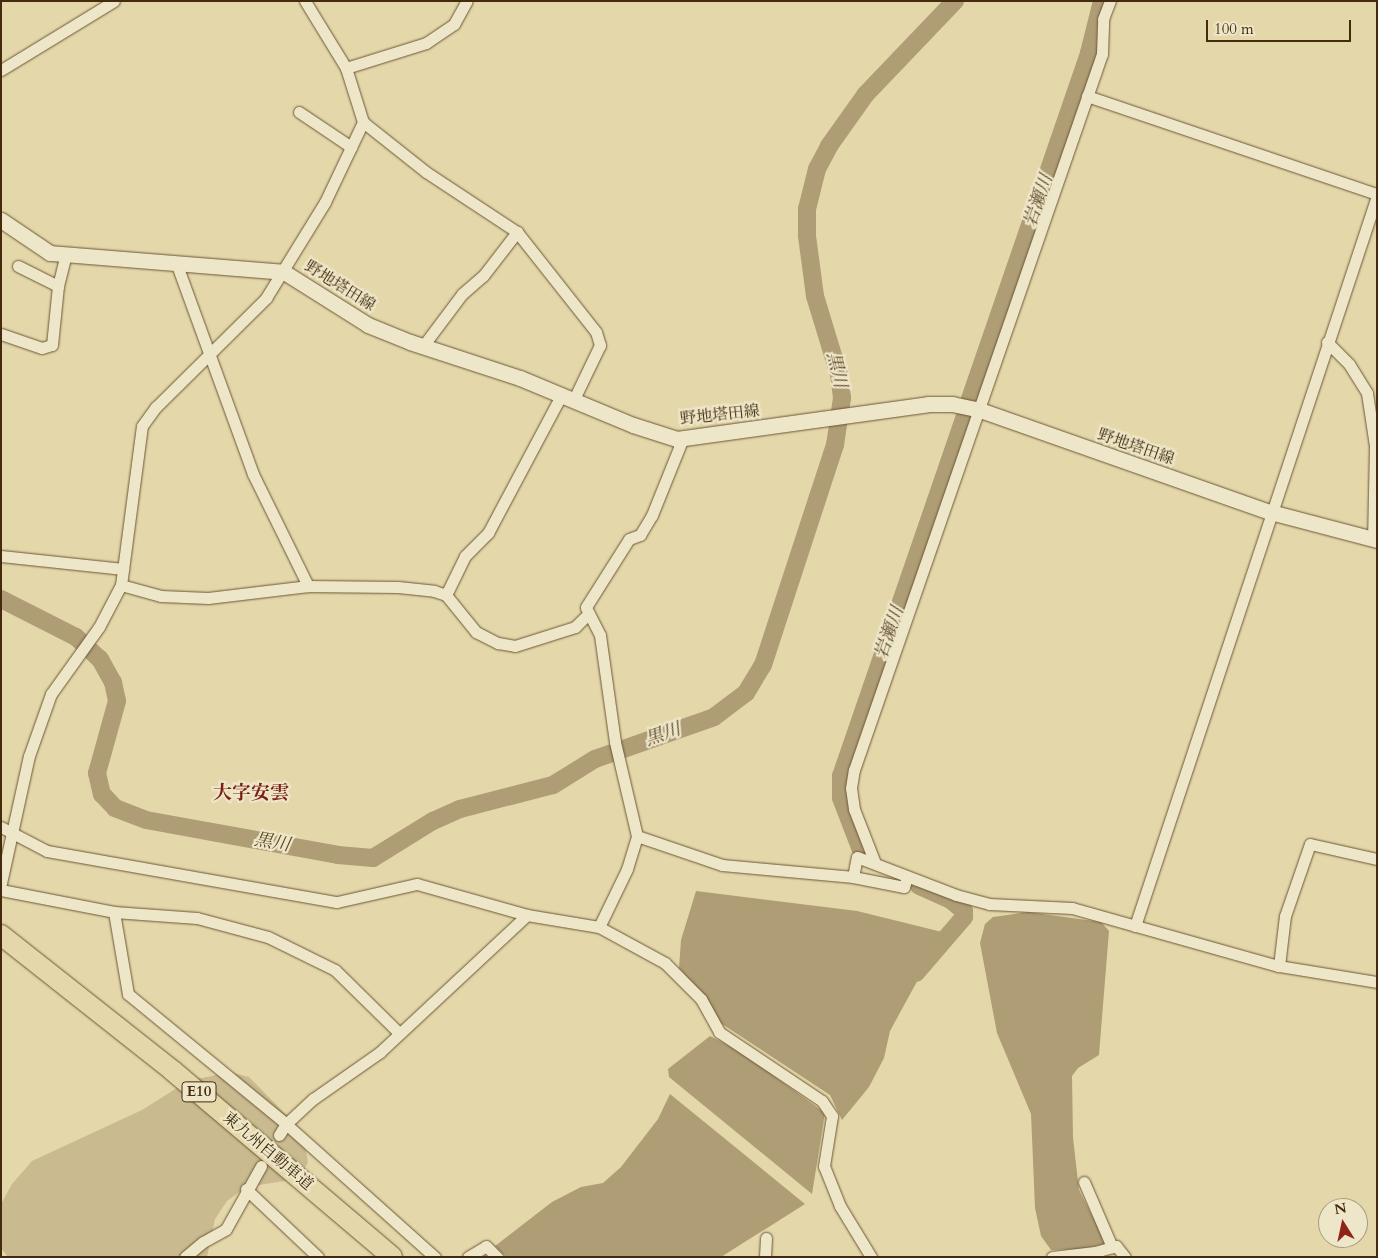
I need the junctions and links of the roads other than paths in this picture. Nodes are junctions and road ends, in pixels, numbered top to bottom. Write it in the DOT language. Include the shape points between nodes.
graph roads {
  1 [pos="114,1"];
  2 [pos="305,1"];
  3 [pos="467,1"];
  4 [pos="1110,1"];
  5 [pos="346,68"];
  6 [pos="1,70"];
  7 [pos="1087,96"];
  8 [pos="299,112"];
  9 [pos="363,122"];
  10 [pos="351,148"];
  11 [pos="1377,195"];
  12 [pos="1,220"];
  13 [pos="517,232"];
  14 [pos="66,255"];
  15 [pos="177,265"];
  16 [pos="18,266"];
  17 [pos="284,272"];
  18 [pos="58,286"];
  19 [pos="1,334"];
  20 [pos="1327,342"];
  21 [pos="423,346"];
  22 [pos="212,355"];
  23 [pos="568,397"];
  24 [pos="980,410"];
  25 [pos="1373,423"];
  26 [pos="683,438"];
  27 [pos="1376,479"];
  28 [pos="1270,512"];
  29 [pos="1375,539"];
  30 [pos="1,556"];
  31 [pos="123,569"];
  32 [pos="121,585"];
  33 [pos="308,586"];
  34 [pos="446,595"];
  35 [pos="588,614"];
  36 [pos="1,827"];
  37 [pos="13,834"];
  38 [pos="637,836"];
  39 [pos="1377,859"];
  40 [pos="875,863"];
  41 [pos="853,877"];
  42 [pos="907,877"];
  43 [pos="1,883"];
  44 [pos="1,890"];
  45 [pos="114,912"];
  46 [pos="527,915"];
  47 [pos="1135,926"];
  48 [pos="600,927"];
  49 [pos="1,935"];
  50 [pos="1279,966"];
  51 [pos="1377,982"];
  52 [pos="398,1033"];
  53 [pos="286,1124"];
  54 [pos="279,1136"];
  55 [pos="261,1166"];
  56 [pos="1084,1182"];
  57 [pos="246,1189"];
  58 [pos="766,1238"];
  59 [pos="1112,1248"];
  60 [pos="185,1257"];
  61 [pos="318,1257"];
  62 [pos="392,1257"];
  63 [pos="435,1257"];
  64 [pos="468,1257"];
  65 [pos="497,1257"];
  66 [pos="765,1257"];
  67 [pos="871,1257"];
  68 [pos="1052,1257"];
  69 [pos="1125,1257"];
  1 -- 6 [label="street"];
  2 -- 5 [label="street"];
  3 -- 5 [label="street" via="454,24 426,42"];
  4 -- 7 [label="street" via="1103,19 1102,54"];
  5 -- 9 [label="street"];
  7 -- 11 [label="street"];
  7 -- 24 [label="street"];
  8 -- 10 [label="street"];
  9 -- 10 [label="street"];
  9 -- 13 [label="street" via="426,172"];
  10 -- 17 [label="street" via="325,202"];
  11 -- 20 [label="street"];
  12 -- 14 [label="main road, 野地塔田線" via="50,253"];
  13 -- 21 [label="street" via="483,276 462,294"];
  13 -- 23 [label="street" via="596,332 600,345"];
  14 -- 15 [label="main road, 野地塔田線"];
  14 -- 18 [label="street"];
  15 -- 17 [label="main road, 野地塔田線"];
  15 -- 22 [label="street"];
  16 -- 18 [label="street"];
  17 -- 21 [label="main road, 野地塔田線" via="368,325"];
  17 -- 22 [label="street" via="266,298"];
  18 -- 19 [label="street" via="52,346 42,348"];
  20 -- 25 [label="street" via="1349,364 1367,393"];
  20 -- 28 [label="street"];
  21 -- 23 [label="main road, 野地塔田線"];
  22 -- 31 [label="street" via="156,407 142,426"];
  22 -- 33 [label="street" via="254,474"];
  23 -- 26 [label="main road, 野地塔田線" via="657,434"];
  23 -- 34 [label="street" via="488,533 465,556"];
  24 -- 26 [label="main road, 野地塔田線" via="952,404 928,404"];
  24 -- 28 [label="main road, 野地塔田線"];
  24 -- 40 [label="street" via="854,770 851,788 854,809"];
  25 -- 27 [label="street"];
  26 -- 35 [label="street" via="652,515 640,535 629,539 586,608"];
  27 -- 29 [label="street"];
  28 -- 29 [label="main road, 野地塔田線"];
  28 -- 47 [label="street"];
  30 -- 31 [label="street"];
  31 -- 32 [label="street"];
  32 -- 33 [label="street" via="161,596 208,598"];
  32 -- 37 [label="street" via="112,607 51,694 29,756"];
  33 -- 34 [label="street" via="398,587"];
  34 -- 35 [label="street" via="476,632 498,643 515,646 576,627"];
  35 -- 38 [label="street" via="600,636 615,742"];
  36 -- 37 [label="street"];
  37 -- 43 [label="street"];
  37 -- 46 [label="street" via="48,851 337,902 417,884"];
  38 -- 41 [label="street" via="722,865"];
  38 -- 48 [label="street" via="627,869"];
  39 -- 50 [label="street" via="1310,844 1285,916"];
  40 -- 41 [label="street" via="858,857"];
  40 -- 42 [label="street"];
  41 -- 42 [label="street" via="904,887"];
  42 -- 47 [label="street" via="989,904 1072,908"];
  44 -- 45 [label="street"];
  45 -- 52 [label="street" via="197,918 268,937 335,970"];
  45 -- 53 [label="street" via="128,994"];
  46 -- 48 [label="street"];
  46 -- 52 [label="street"];
  47 -- 50 [label="street"];
  48 -- 67 [label="street" via="665,963 701,999 720,1032 822,1102 832,1116 824,1166 840,1206"];
  49 -- 62 [label="highway, 東九州自動車道 / E10" via="173,1071"];
  50 -- 51 [label="street"];
  52 -- 53 [label="street" via="380,1052 313,1099"];
  53 -- 54 [label="street"];
  53 -- 63 [label="street"];
  55 -- 57 [label="street"];
  56 -- 59 [label="street"];
  57 -- 60 [label="street" via="226,1229"];
  57 -- 61 [label="street"];
  58 -- 66 [label="street"];
  59 -- 68 [label="street"];
  59 -- 69 [label="street" via="1116,1246"];
  64 -- 65 [label="street" via="486,1246"];
}
